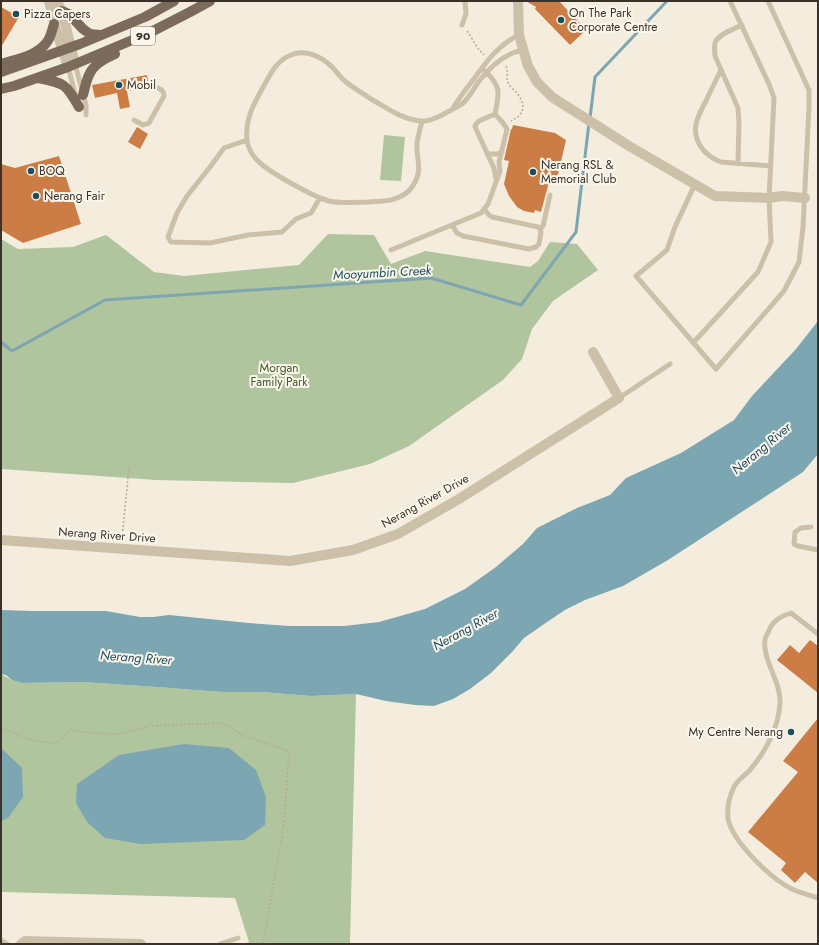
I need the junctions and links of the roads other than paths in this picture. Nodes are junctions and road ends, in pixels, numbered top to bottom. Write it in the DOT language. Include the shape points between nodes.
graph roads {
  1 [pos="49,1"];
  2 [pos="55,1"];
  3 [pos="174,1"];
  4 [pos="210,1"];
  5 [pos="465,1"];
  6 [pos="518,1"];
  7 [pos="730,1"];
  8 [pos="768,1"];
  9 [pos="62,11"];
  10 [pos="54,24"];
  11 [pos="462,25"];
  12 [pos="742,25"];
  13 [pos="149,33"];
  14 [pos="100,35"];
  15 [pos="519,35"];
  16 [pos="66,49"];
  17 [pos="523,50"];
  18 [pos="1,64"];
  19 [pos="71,66"];
  20 [pos="482,68"];
  21 [pos="721,70"];
  22 [pos="1,72"];
  23 [pos="487,73"];
  24 [pos="38,78"];
  25 [pos="156,87"];
  26 [pos="1,89"];
  27 [pos="84,95"];
  28 [pos="79,107"];
  29 [pos="453,109"];
  30 [pos="495,114"];
  31 [pos="134,120"];
  32 [pos="422,121"];
  33 [pos="247,140"];
  34 [pos="502,152"];
  35 [pos="487,154"];
  36 [pos="738,164"];
  37 [pos="771,166"];
  38 [pos="496,180"];
  39 [pos="695,184"];
  40 [pos="550,196"];
  41 [pos="320,198"];
  42 [pos="769,198"];
  43 [pos="805,198"];
  44 [pos="484,210"];
  45 [pos="452,224"];
  46 [pos="540,229"];
  47 [pos="391,250"];
  48 [pos="693,343"];
  49 [pos="593,352"];
  50 [pos="670,364"];
  51 [pos="619,398"];
  52 [pos="811,527"];
  53 [pos="1,540"];
  54 [pos="818,550"];
  55 [pos="818,634"];
  56 [pos="818,898"];
  57 [pos="238,938"];
  58 [pos="1,940"];
  59 [pos="7,944"];
  60 [pos="21,944"];
  61 [pos="141,944"];
  62 [pos="220,944"];
  1 -- 10 [label="street"];
  2 -- 9 [label="street"];
  3 -- 14 [label="main road, 90" via="145,17"];
  4 -- 13 [label="main road, 90"];
  5 -- 11 [label="lane" via="466,14"];
  6 -- 15 [label="street"];
  7 -- 12 [label="lane"];
  8 -- 43 [label="lane" via="809,90"];
  9 -- 14 [label="main road" via="69,14 90,34"];
  9 -- 16 [label="street"];
  10 -- 16 [label="street"];
  10 -- 18 [label="main road" via="48,41 34,54"];
  12 -- 21 [label="lane" via="720,36 715,42 715,56"];
  12 -- 37 [label="lane" via="774,98"];
  13 -- 19 [label="main road, 90"];
  13 -- 27 [label="main road" via="131,48 106,58 91,69"];
  14 -- 16 [label="main road, 90"];
  15 -- 17 [label="street"];
  15 -- 20 [label="lane" via="511,38 494,53"];
  16 -- 19 [label="street"];
  16 -- 22 [label="main road, 90"];
  17 -- 23 [label="lane" via="500,60"];
  17 -- 39 [label="street" via="528,66 546,92 629,146"];
  19 -- 24 [label="main road, 90"];
  19 -- 27 [label="lane"];
  19 -- 28 [label="lane"];
  20 -- 23 [label="lane"];
  20 -- 29 [label="lane"];
  21 -- 36 [label="lane" via="738,108"];
  21 -- 36 [label="lane" via="700,112 696,136 699,145 713,160"];
  23 -- 29 [label="lane" via="463,104"];
  23 -- 30 [label="lane" via="499,91"];
  24 -- 26 [label="main road, 90"];
  24 -- 28 [label="main road" via="56,81 65,86"];
  25 -- 31 [label="lane" via="163,91 164,96 149,123 143,124"];
  27 -- 28 [label="lane" via="86,115"];
  29 -- 32 [label="lane" via="431,120"];
  30 -- 34 [label="lane" via="507,129"];
  30 -- 35 [label="lane" via="476,124"];
  32 -- 33 [label="lane" via="397,114 344,81 324,60 300,53 284,58 273,69 252,109 248,120"];
  32 -- 41 [label="lane" via="417,145 418,173 405,194 392,200 339,203"];
  33 -- 41 [label="lane" via="257,160 282,178"];
  33 -- 41 [label="lane" via="224,148 187,196 168,237 171,242 210,243 248,235 282,232 296,219 311,214"];
  34 -- 35 [label="lane"];
  34 -- 38 [label="lane" via="500,171"];
  35 -- 38 [label="lane" via="494,168"];
  36 -- 37 [label="lane"];
  37 -- 42 [label="lane"];
  38 -- 44 [label="lane"];
  39 -- 42 [label="street" via="715,196"];
  39 -- 48 [label="lane" via="667,250 636,276"];
  40 -- 46 [label="lane" via="543,226"];
  42 -- 43 [label="street"];
  42 -- 48 [label="lane" via="771,242 758,272"];
  43 -- 48 [label="lane" via="799,262 784,291 716,369"];
  44 -- 45 [label="lane"];
  44 -- 46 [label="lane" via="492,217"];
  45 -- 46 [label="lane" via="460,235 529,249 539,244 542,232"];
  45 -- 47 [label="lane"];
  49 -- 51 [label="street"];
  50 -- 51 [label="lane"];
  51 -- 53 [label="street, Nerang River Drive" via="459,499 398,534 353,550 290,561"];
  52 -- 54 [label="lane" via="801,528 795,532 794,544"];
  55 -- 56 [label="lane" via="791,613 781,616 768,632 765,649 780,690 778,719 761,754 733,787 728,804 728,819 734,832 756,861 772,876 792,889"];
  57 -- 62 [label="lane"];
  58 -- 59 [label="lane"];
  60 -- 61 [label="street" via="25,940"];
}
